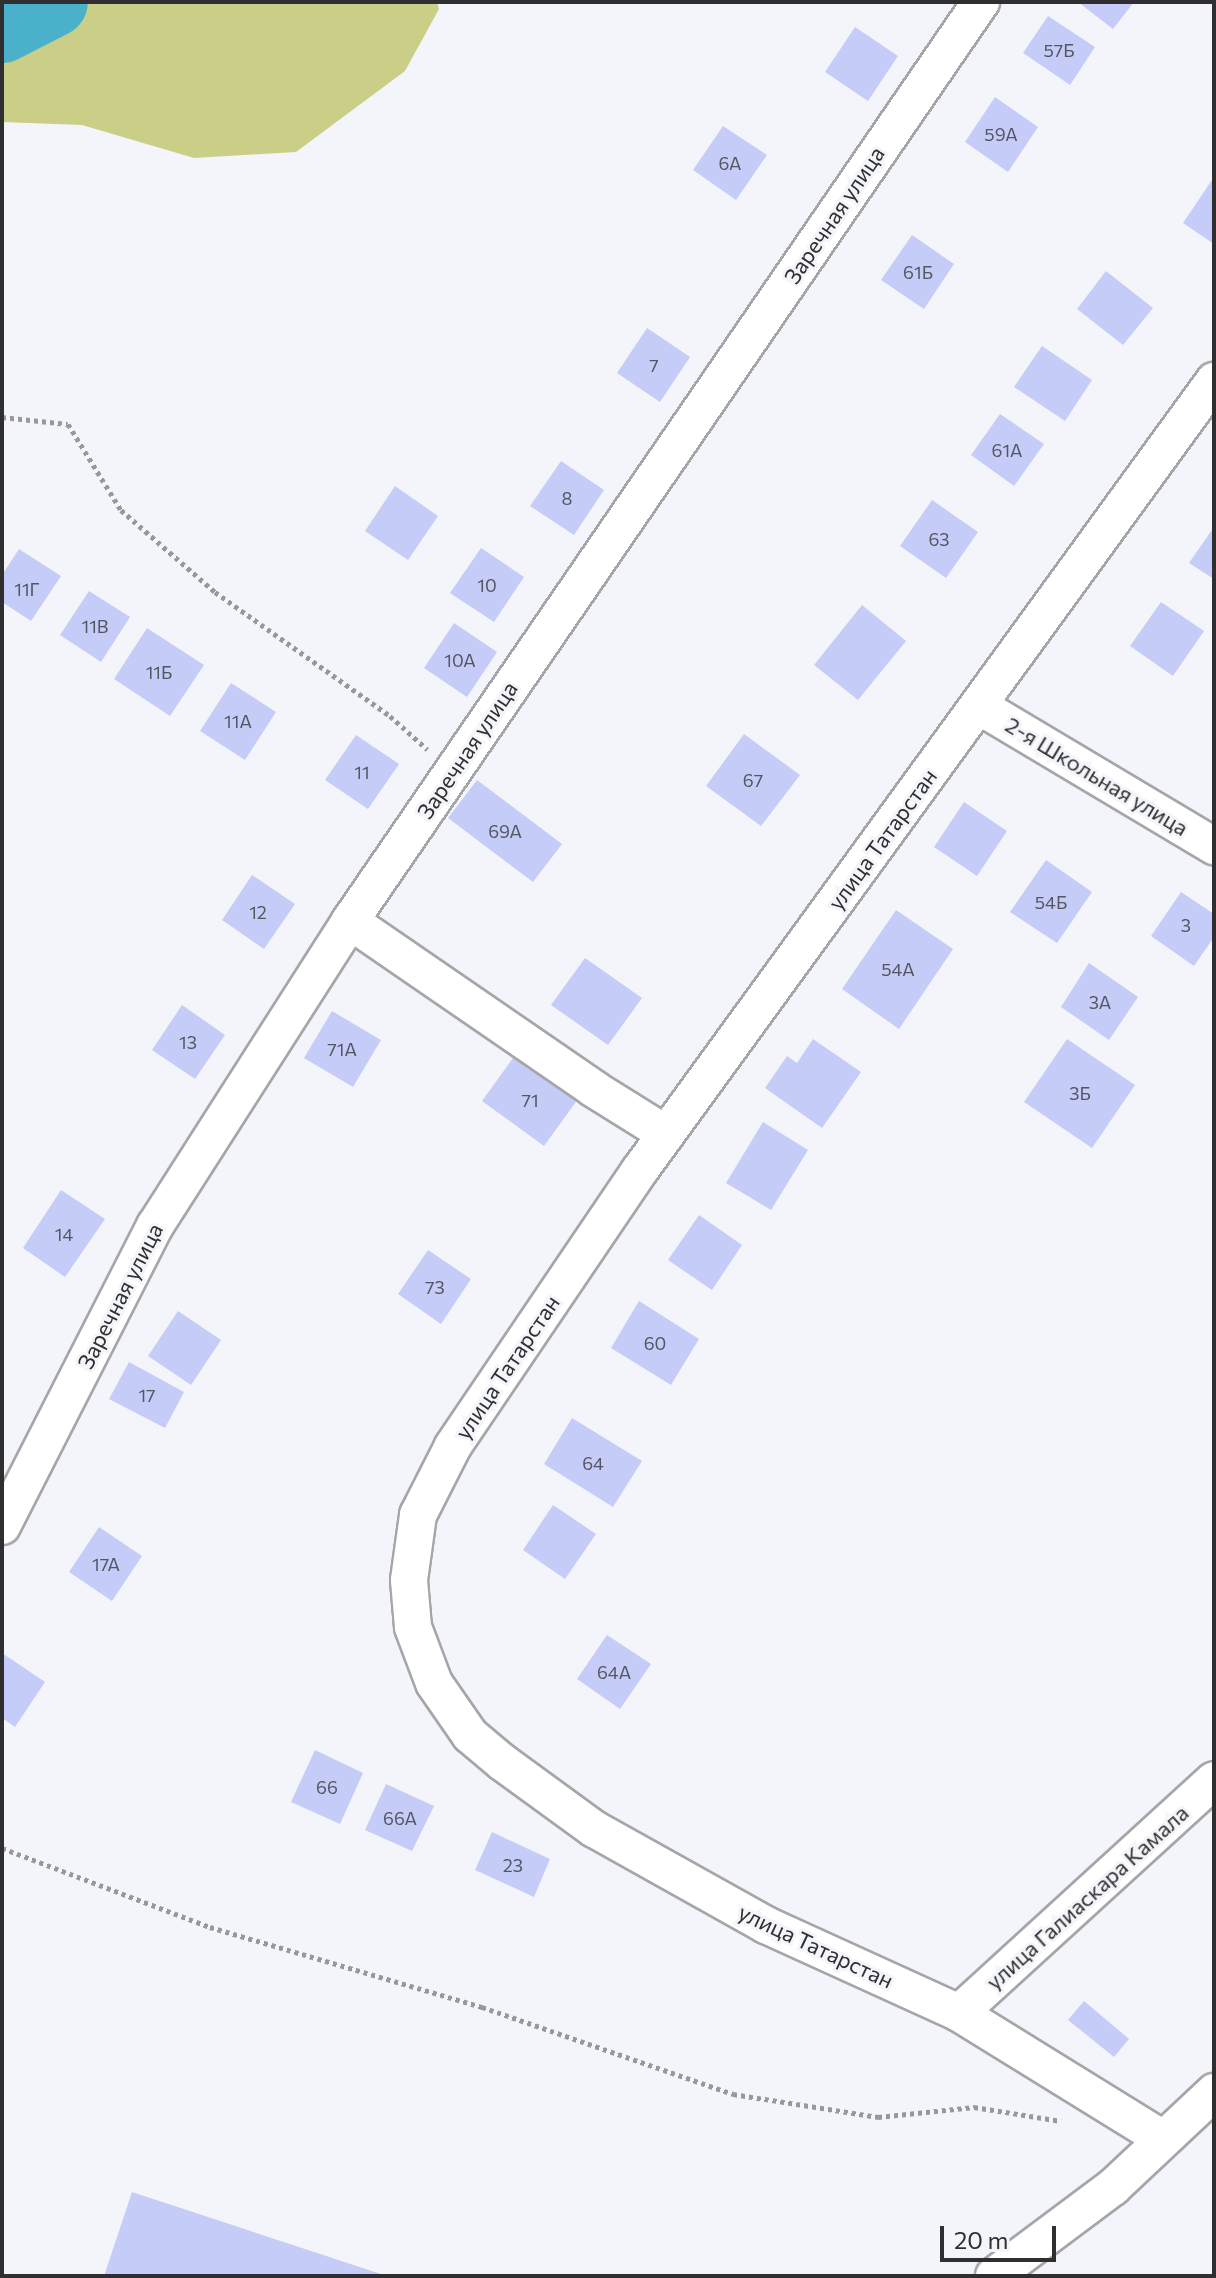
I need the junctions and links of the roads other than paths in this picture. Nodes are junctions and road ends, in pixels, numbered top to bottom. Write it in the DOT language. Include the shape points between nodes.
graph roads {
  1 [pos="981,2"];
  2 [pos="1214,381"];
  3 [pos="979,706"];
  4 [pos="1214,846"];
  5 [pos="350,921"];
  6 [pos="666,1134"];
  7 [pos="2,1526"];
  8 [pos="1214,1780"];
  9 [pos="959,2013"];
  10 [pos="1214,2092"];
  11 [pos="1163,2139"];
  12 [pos="994,2276"];
  1 -- 5 [label="street, Заречная улица"];
  2 -- 3 [label="street, улица Татарстан"];
  3 -- 4 [label="street, 2-я Школьная улица"];
  3 -- 6 [label="street, улица Татарстан"];
  5 -- 6 [label="street"];
  5 -- 7 [label="street, Заречная улица" via="155,1226"];
  6 -- 9 [label="street, улица Татарстан" via="453,1446 418,1515 409,1580 413,1627 434,1683 470,1735 594,1829 766,1925"];
  8 -- 9 [label="street, улица Галиаскара Камала"];
  9 -- 11 [label="street, улица Татарстан"];
  10 -- 11 [label="street"];
  11 -- 12 [label="street" via="1113,2187"];
}
